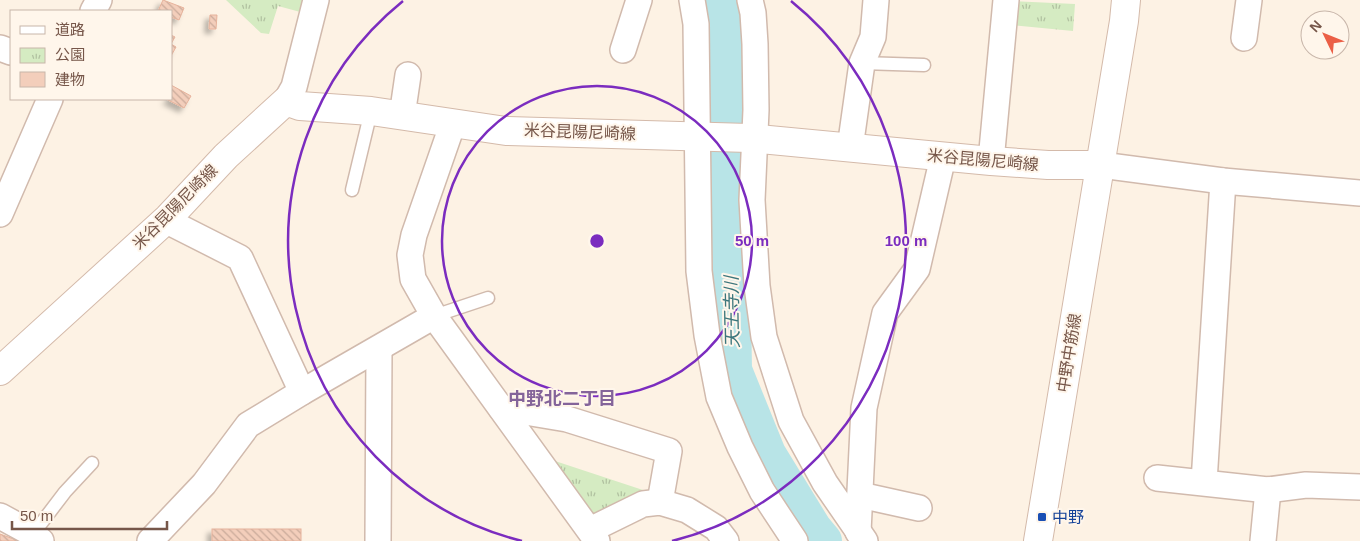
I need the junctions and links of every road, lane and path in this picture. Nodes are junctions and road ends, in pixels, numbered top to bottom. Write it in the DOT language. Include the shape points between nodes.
graph roads {
  1 [pos="316,0"];
  2 [pos="639,0"];
  3 [pos="692,0"];
  4 [pos="750,0"];
  5 [pos="876,0"];
  6 [pos="1006,0"];
  7 [pos="1126,0"];
  8 [pos="1249,0"];
  9 [pos="1244,38"];
  10 [pos="623,50"];
  11 [pos="862,63"];
  12 [pos="924,66"];
  13 [pos="408,75"];
  14 [pos="50,100"];
  15 [pos="286,101"];
  16 [pos="371,111"];
  17 [pos="402,116"];
  18 [pos="453,123"];
  19 [pos="702,136"];
  20 [pos="752,138"];
  21 [pos="850,148"];
  22 [pos="943,156"];
  23 [pos="991,161"];
  24 [pos="1101,166"];
  25 [pos="1223,181"];
  26 [pos="352,190"];
  27 [pos="1360,194"];
  28 [pos="0,213"];
  29 [pos="168,218"];
  30 [pos="488,298"];
  31 [pos="434,316"];
  32 [pos="379,349"];
  33 [pos="0,371"];
  34 [pos="302,392"];
  35 [pos="501,408"];
  36 [pos="92,463"];
  37 [pos="1157,478"];
  38 [pos="1204,482"];
  39 [pos="1360,487"];
  40 [pos="1268,490"];
  41 [pos="860,495"];
  42 [pos="660,502"];
  43 [pos="918,508"];
  44 [pos="0,516"];
  45 [pos="594,536"];
  46 [pos="862,536"];
  47 [pos="37,537"];
  48 [pos="150,541"];
  49 [pos="378,541"];
  50 [pos="726,541"];
  51 [pos="795,541"];
  52 [pos="1038,541"];
  53 [pos="1263,541"];
  1 -- 15 [label="street" via="294,87"];
  2 -- 10 [label="street"];
  3 -- 19 [label="street"];
  4 -- 20 [label="street" via="754,44"];
  5 -- 11 [label="street" via="873,36"];
  6 -- 23 [label="street"];
  7 -- 24 [label="main road"];
  8 -- 9 [label="street"];
  11 -- 12 [label="lane"];
  11 -- 21 [label="street"];
  13 -- 17 [label="street"];
  14 -- 28 [label="street"];
  15 -- 16 [label="main road, 米谷昆陽尼崎線" via="300,106"];
  15 -- 29 [label="main road, 米谷昆陽尼崎線" via="226,156"];
  16 -- 17 [label="main road, 米谷昆陽尼崎線"];
  16 -- 26 [label="lane"];
  17 -- 18 [label="main road, 米谷昆陽尼崎線"];
  18 -- 19 [label="main road, 米谷昆陽尼崎線" via="506,131"];
  18 -- 31 [label="street" via="410,255 413,279"];
  19 -- 20 [label="main road, 米谷昆陽尼崎線"];
  19 -- 51 [label="street" via="699,270 719,397 762,491"];
  20 -- 21 [label="main road, 米谷昆陽尼崎線"];
  20 -- 46 [label="street" via="757,286 764,337 791,421 825,483"];
  21 -- 22 [label="main road, 米谷昆陽尼崎線"];
  22 -- 23 [label="main road, 米谷昆陽尼崎線"];
  22 -- 41 [label="street" via="917,268 886,313 864,408"];
  23 -- 24 [label="main road, 米谷昆陽尼崎線"];
  24 -- 25 [label="street"];
  24 -- 52 [label="main road, 中野中筋線"];
  25 -- 27 [label="street"];
  25 -- 38 [label="street"];
  29 -- 33 [label="main road, 米谷昆陽尼崎線"];
  29 -- 34 [label="street" via="173,224 240,258"];
  30 -- 31 [label="lane"];
  31 -- 32 [label="street"];
  31 -- 35 [label="street"];
  32 -- 34 [label="street"];
  32 -- 49 [label="street"];
  34 -- 48 [label="street" via="248,425 204,484"];
  35 -- 42 [label="street" via="566,419 669,451"];
  35 -- 45 [label="street"];
  36 -- 47 [label="lane" via="65,492"];
  37 -- 38 [label="street"];
  38 -- 40 [label="street"];
  39 -- 40 [label="street" via="1306,485"];
  40 -- 53 [label="street"];
  41 -- 43 [label="street"];
  41 -- 46 [label="street"];
  42 -- 45 [label="street" via="643,504"];
  42 -- 50 [label="street" via="687,510 716,528"];
  44 -- 47 [label="street"];
}
